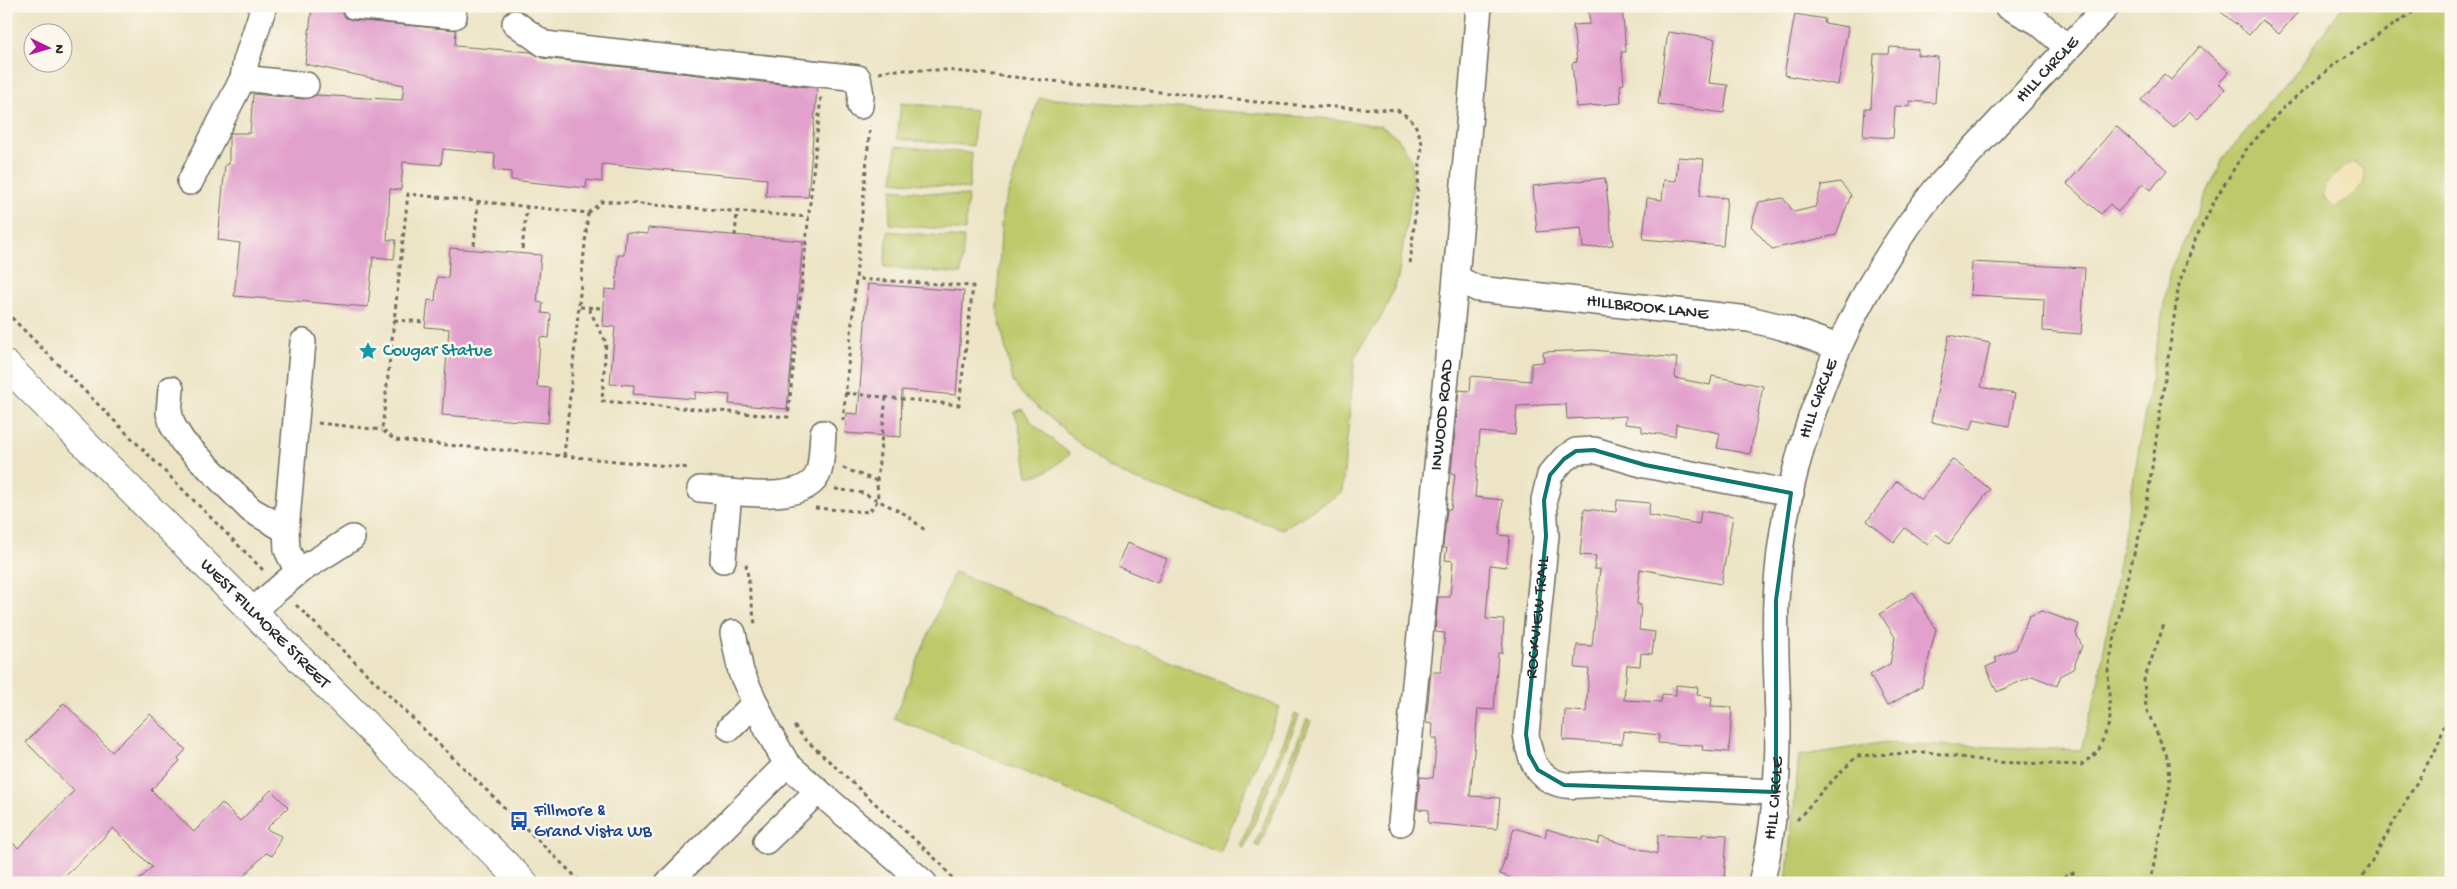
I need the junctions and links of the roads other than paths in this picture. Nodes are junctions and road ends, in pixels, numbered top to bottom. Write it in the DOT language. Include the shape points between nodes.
graph roads {
  1 [pos="264,6"];
  2 [pos="354,6"];
  3 [pos="1479,6"];
  4 [pos="2007,6"];
  5 [pos="2107,6"];
  6 [pos="454,16"];
  7 [pos="515,23"];
  8 [pos="2068,48"];
  9 [pos="243,78"];
  10 [pos="306,85"];
  11 [pos="865,114"];
  12 [pos="190,182"];
  13 [pos="1456,278"];
  14 [pos="303,342"];
  15 [pos="1838,347"];
  16 [pos="6,365"];
  17 [pos="171,389"];
  18 [pos="833,428"];
  19 [pos="696,479"];
  20 [pos="729,492"];
  21 [pos="1791,494"];
  22 [pos="286,530"];
  23 [pos="352,538"];
  24 [pos="735,561"];
  25 [pos="298,572"];
  26 [pos="252,611"];
  27 [pos="745,632"];
  28 [pos="755,703"];
  29 [pos="730,728"];
  30 [pos="787,764"];
  31 [pos="818,791"];
  32 [pos="1776,792"];
  33 [pos="1401,823"];
  34 [pos="766,841"];
  35 [pos="524,883"];
  36 [pos="668,883"];
  37 [pos="924,883"];
  38 [pos="1761,883"];
  1 -- 9 [label="street"];
  2 -- 6 [label="street"];
  3 -- 13 [label="street, INWOOD ROAD"];
  4 -- 8 [label="street" via="2038,22"];
  5 -- 8 [label="street, HILL CIRCLE"];
  7 -- 11 [label="street" via="544,44 858,78"];
  8 -- 15 [label="street, HILL CIRCLE" via="1914,216"];
  9 -- 10 [label="street"];
  9 -- 12 [label="street"];
  13 -- 15 [label="street, HILLBROOK LANE" via="1478,289 1749,319"];
  13 -- 33 [label="street, INWOOD ROAD"];
  14 -- 22 [label="street"];
  15 -- 21 [label="street, HILL CIRCLE" via="1812,414"];
  16 -- 26 [label="main road, WEST FILLMORE STREET"];
  17 -- 22 [label="street" via="170,413 173,426 183,442 251,510"];
  18 -- 20 [label="street" via="808,496"];
  19 -- 20 [label="street"];
  20 -- 24 [label="street"];
  21 -- 32 [label="street, HILL CIRCLE" via="1776,600"];
  21 -- 32 [label="street, ROCKVIEW TRAIL" via="1645,465 1594,450 1576,452 1564,458 1550,475 1544,500 1546,536 1526,734 1529,754 1538,770 1551,781 1564,786 1598,784"];
  22 -- 25 [label="street" via="287,550"];
  23 -- 25 [label="street"];
  25 -- 26 [label="street"];
  26 -- 35 [label="main road, WEST FILLMORE STREET"];
  27 -- 28 [label="street" via="741,672"];
  28 -- 29 [label="street"];
  28 -- 30 [label="street"];
  30 -- 31 [label="street"];
  30 -- 36 [label="street"];
  31 -- 34 [label="street"];
  31 -- 37 [label="street"];
  32 -- 38 [label="street, HILL CIRCLE"];
}
